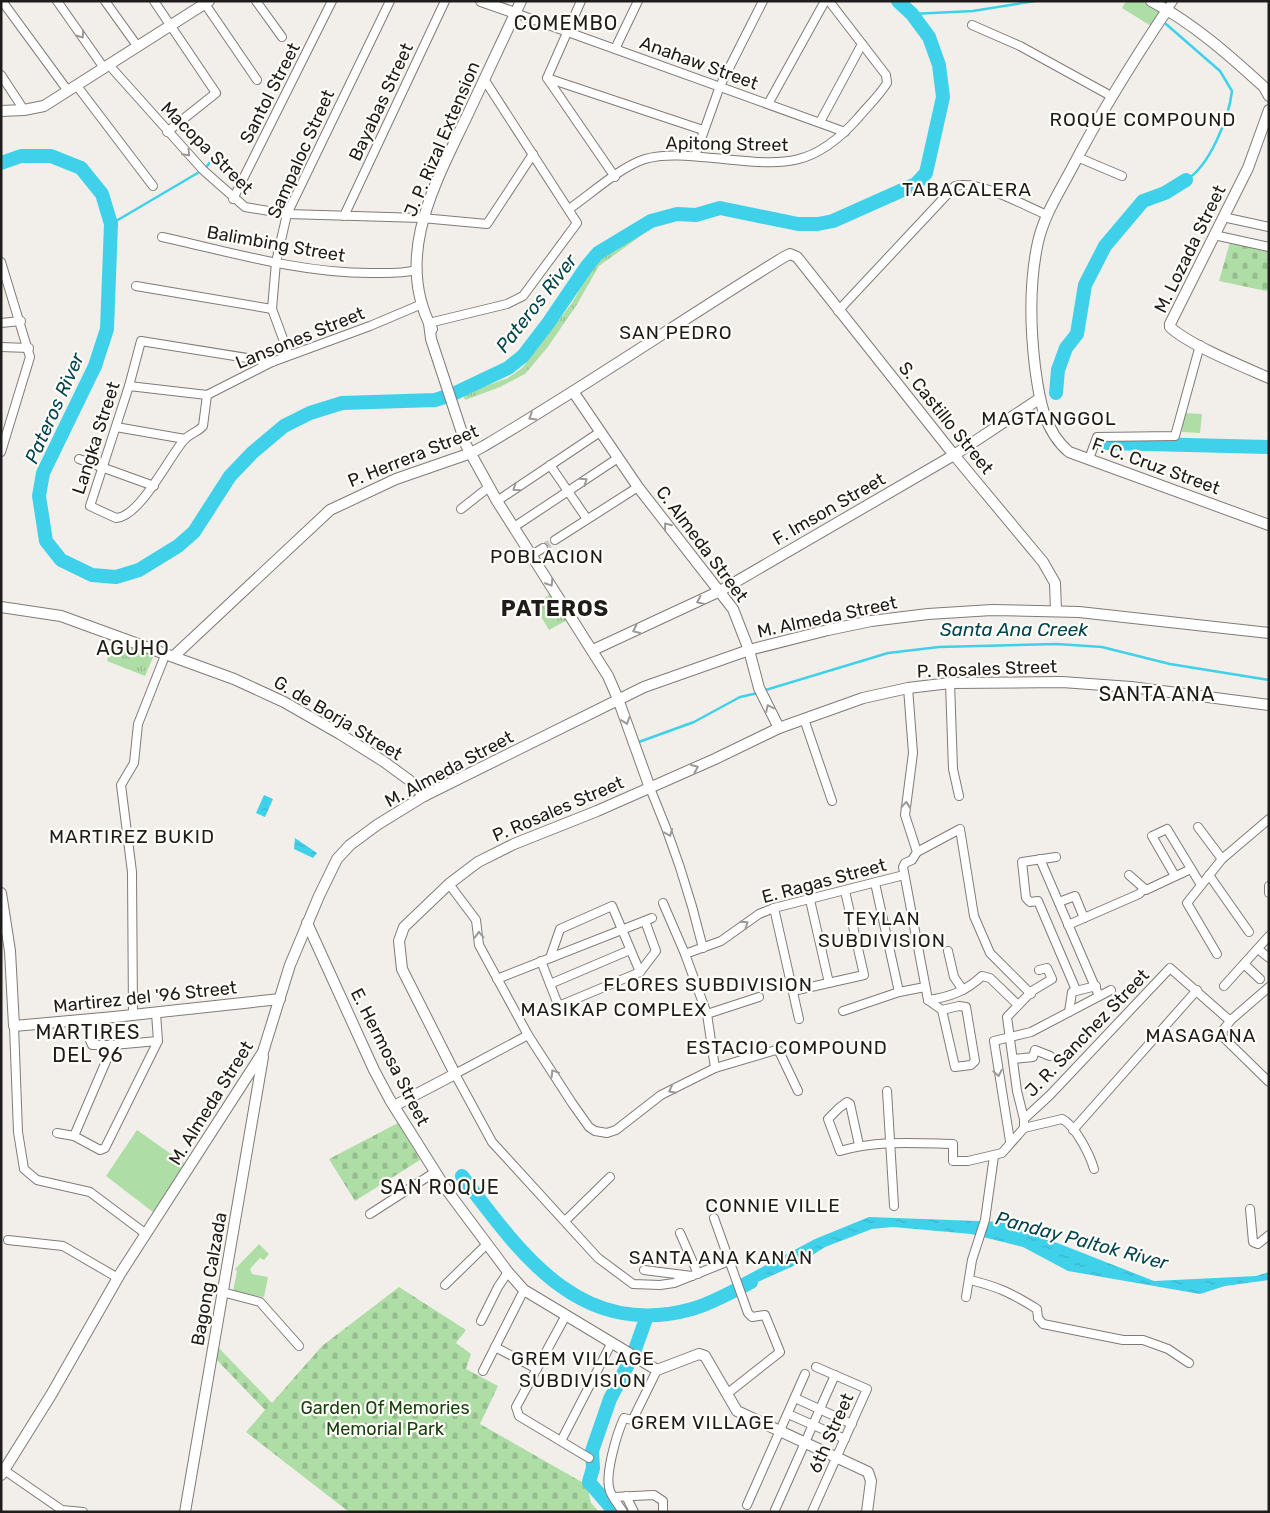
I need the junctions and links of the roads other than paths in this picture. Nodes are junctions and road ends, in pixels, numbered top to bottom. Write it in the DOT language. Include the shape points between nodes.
graph roads {
  1 [pos="2,1"];
  2 [pos="57,1"];
  3 [pos="104,1"];
  4 [pos="154,1"];
  5 [pos="256,1"];
  6 [pos="332,1"];
  7 [pos="390,1"];
  8 [pos="445,1"];
  9 [pos="481,1"];
  10 [pos="521,1"];
  11 [pos="580,1"];
  12 [pos="638,1"];
  13 [pos="763,1"];
  14 [pos="825,1"];
  15 [pos="829,1"];
  16 [pos="1151,1"];
  17 [pos="206,2"];
  18 [pos="1170,5"];
  19 [pos="515,13"];
  20 [pos="972,25"];
  21 [pos="170,26"];
  22 [pos="567,31"];
  23 [pos="282,37"];
  24 [pos="862,44"];
  25 [pos="138,47"];
  26 [pos="616,49"];
  27 [pos="107,67"];
  28 [pos="1,75"];
  29 [pos="547,78"];
  30 [pos="484,79"];
  31 [pos="258,80"];
  32 [pos="720,86"];
  33 [pos="72,89"];
  34 [pos="1111,96"];
  35 [pos="1269,96"];
  36 [pos="768,104"];
  37 [pos="24,110"];
  38 [pos="1269,110"];
  39 [pos="1,111"];
  40 [pos="820,122"];
  41 [pos="704,130"];
  42 [pos="167,132"];
  43 [pos="845,132"];
  44 [pos="533,154"];
  45 [pos="695,156"];
  46 [pos="1077,157"];
  47 [pos="1122,176"];
  48 [pos="614,177"];
  49 [pos="153,186"];
  50 [pos="234,199"];
  51 [pos="570,209"];
  52 [pos="287,214"];
  53 [pos="1047,215"];
  54 [pos="344,216"];
  55 [pos="1223,217"];
  56 [pos="422,218"];
  57 [pos="1269,226"];
  58 [pos="1214,235"];
  59 [pos="162,237"];
  60 [pos="1269,247"];
  61 [pos="790,254"];
  62 [pos="1,262"];
  63 [pos="276,262"];
  64 [pos="416,270"];
  65 [pos="136,286"];
  66 [pos="422,304"];
  67 [pos="272,308"];
  68 [pos="838,311"];
  69 [pos="21,321"];
  70 [pos="1,323"];
  71 [pos="429,323"];
  72 [pos="1200,345"];
  73 [pos="1,347"];
  74 [pos="28,348"];
  75 [pos="290,355"];
  76 [pos="272,362"];
  77 [pos="1269,378"];
  78 [pos="129,386"];
  79 [pos="574,393"];
  80 [pos="207,395"];
  81 [pos="1039,399"];
  82 [pos="116,427"];
  83 [pos="600,432"];
  84 [pos="185,439"];
  85 [pos="1,452"];
  86 [pos="471,453"];
  87 [pos="954,455"];
  88 [pos="618,458"];
  89 [pos="1089,458"];
  90 [pos="79,459"];
  91 [pos="550,465"];
  92 [pos="103,468"];
  93 [pos="154,486"];
  94 [pos="489,487"];
  95 [pos="638,487"];
  96 [pos="567,492"];
  97 [pos="497,501"];
  98 [pos="461,509"];
  99 [pos="587,520"];
  100 [pos="1269,525"];
  101 [pos="514,527"];
  102 [pos="555,540"];
  103 [pos="543,548"];
  104 [pos="532,555"];
  105 [pos="720,591"];
  106 [pos="1,607"];
  107 [pos="1056,611"];
  108 [pos="1269,633"];
  109 [pos="593,650"];
  110 [pos="749,650"];
  111 [pos="170,655"];
  112 [pos="950,683"];
  113 [pos="908,688"];
  114 [pos="618,699"];
  115 [pos="1269,706"];
  116 [pos="804,719"];
  117 [pos="779,728"];
  118 [pos="650,788"];
  119 [pos="424,796"];
  120 [pos="960,796"];
  121 [pos="832,801"];
  122 [pos="1269,819"];
  123 [pos="1198,827"];
  124 [pos="917,852"];
  125 [pos="1056,857"];
  126 [pos="1040,859"];
  127 [pos="1222,859"];
  128 [pos="1191,869"];
  129 [pos="904,875"];
  130 [pos="1130,875"];
  131 [pos="1209,875"];
  132 [pos="1175,876"];
  133 [pos="875,883"];
  134 [pos="449,884"];
  135 [pos="1201,885"];
  136 [pos="1269,886"];
  137 [pos="1144,890"];
  138 [pos="845,891"];
  139 [pos="1,893"];
  140 [pos="1269,893"];
  141 [pos="810,900"];
  142 [pos="1059,902"];
  143 [pos="663,903"];
  144 [pos="774,908"];
  145 [pos="1084,918"];
  146 [pos="307,923"];
  147 [pos="1068,924"];
  148 [pos="622,930"];
  149 [pos="1249,932"];
  150 [pos="1269,936"];
  151 [pos="703,948"];
  152 [pos="1258,949"];
  153 [pos="630,950"];
  154 [pos="948,951"];
  155 [pos="685,954"];
  156 [pos="1217,954"];
  157 [pos="1269,957"];
  158 [pos="550,958"];
  159 [pos="541,961"];
  160 [pos="1244,964"];
  161 [pos="1039,970"];
  162 [pos="640,972"];
  163 [pos="498,979"];
  164 [pos="1260,979"];
  165 [pos="829,983"];
  166 [pos="550,984"];
  167 [pos="1096,986"];
  168 [pos="1224,986"];
  169 [pos="926,987"];
  170 [pos="1269,987"];
  171 [pos="963,990"];
  172 [pos="1076,990"];
  173 [pos="1111,990"];
  174 [pos="1197,990"];
  175 [pos="794,991"];
  176 [pos="899,992"];
  177 [pos="1030,993"];
  178 [pos="1099,996"];
  179 [pos="759,997"];
  180 [pos="280,999"];
  181 [pos="928,1000"];
  182 [pos="1018,1004"];
  183 [pos="942,1010"];
  184 [pos="843,1011"];
  185 [pos="156,1012"];
  186 [pos="1069,1012"];
  187 [pos="707,1014"];
  188 [pos="133,1015"];
  189 [pos="799,1019"];
  190 [pos="89,1020"];
  191 [pos="1231,1020"];
  192 [pos="14,1026"];
  193 [pos="528,1035"];
  194 [pos="1009,1037"];
  195 [pos="158,1040"];
  196 [pos="113,1045"];
  197 [pos="264,1052"];
  198 [pos="1050,1056"];
  199 [pos="1013,1059"];
  200 [pos="715,1068"];
  201 [pos="456,1074"];
  202 [pos="1269,1082"];
  203 [pos="798,1091"];
  204 [pos="888,1091"];
  205 [pos="394,1106"];
  206 [pos="1024,1124"];
  207 [pos="1073,1130"];
  208 [pos="57,1133"];
  209 [pos="74,1136"];
  210 [pos="890,1142"];
  211 [pos="1010,1142"];
  212 [pos="859,1145"];
  213 [pos="994,1156"];
  214 [pos="1094,1169"];
  215 [pos="435,1172"];
  216 [pos="610,1177"];
  217 [pos="894,1206"];
  218 [pos="1250,1209"];
  219 [pos="370,1214"];
  220 [pos="714,1218"];
  221 [pos="565,1221"];
  222 [pos="680,1233"];
  223 [pos="146,1234"];
  224 [pos="1269,1235"];
  225 [pos="8,1240"];
  226 [pos="487,1244"];
  227 [pos="729,1261"];
  228 [pos="644,1270"];
  229 [pos="508,1272"];
  230 [pos="696,1275"];
  231 [pos="118,1278"];
  232 [pos="970,1280"];
  233 [pos="445,1285"];
  234 [pos="524,1290"];
  235 [pos="222,1292"];
  236 [pos="966,1297"];
  237 [pos="565,1316"];
  238 [pos="481,1321"];
  239 [pos="611,1344"];
  240 [pos="299,1346"];
  241 [pos="495,1347"];
  242 [pos="1189,1363"];
  243 [pos="816,1367"];
  244 [pos="537,1369"];
  245 [pos="657,1370"];
  246 [pos="482,1371"];
  247 [pos="805,1374"];
  248 [pos="835,1375"];
  249 [pos="728,1393"];
  250 [pos="795,1398"];
  251 [pos="820,1409"];
  252 [pos="788,1414"];
  253 [pos="633,1419"];
  254 [pos="644,1423"];
  255 [pos="852,1424"];
  256 [pos="814,1426"];
  257 [pos="781,1431"];
  258 [pos="845,1439"];
  259 [pos="561,1441"];
  260 [pos="806,1443"];
  261 [pos="836,1457"];
  262 [pos="589,1458"];
  263 [pos="3,1472"];
  264 [pos="626,1496"];
  265 [pos="614,1497"];
  266 [pos="747,1505"];
  267 [pos="774,1510"];
  268 [pos="83,1512"];
  269 [pos="185,1512"];
  270 [pos="623,1512"];
  271 [pos="634,1512"];
  272 [pos="663,1512"];
  273 [pos="812,1512"];
  274 [pos="867,1512"];
  1 -- 33 [label="street"];
  2 -- 27 [label="street, Macopa Street, one-way"];
  3 -- 25 [label="street"];
  4 -- 21 [label="street"];
  5 -- 23 [label="street"];
  6 -- 50 [label="street, Santol Street"];
  7 -- 52 [label="street, Sampaloc Street"];
  8 -- 54 [label="street, Bayabas Street"];
  9 -- 19 [label="street"];
  10 -- 19 [label="street, J. P. Rizal Extension"];
  11 -- 22 [label="street"];
  12 -- 26 [label="street"];
  13 -- 32 [label="street"];
  14 -- 36 [label="street"];
  15 -- 24 [label="street, Apitong Street"];
  16 -- 18 [label="street"];
  17 -- 21 [label="street"];
  17 -- 31 [label="street"];
  18 -- 34 [label="street, F. C. Cruz Street"];
  18 -- 35 [label="street" via="1264,87"];
  19 -- 22 [label="street, Anahaw Street"];
  19 -- 30 [label="street, J. P. Rizal Extension"];
  20 -- 34 [label="street" via="1020,46"];
  21 -- 25 [label="street"];
  21 -- 42 [label="street" via="216,93"];
  22 -- 26 [label="street, Anahaw Street"];
  22 -- 29 [label="street"];
  24 -- 40 [label="street"];
  24 -- 43 [label="street, Apitong Street" via="886,75 887,83"];
  25 -- 27 [label="street"];
  26 -- 32 [label="street, Anahaw Street"];
  27 -- 33 [label="street"];
  27 -- 42 [label="street, Macopa Street"];
  28 -- 37 [label="street"];
  29 -- 41 [label="street"];
  29 -- 48 [label="street"];
  30 -- 44 [label="street"];
  30 -- 56 [label="street, J. P. Rizal Extension"];
  32 -- 36 [label="street, Anahaw Street"];
  32 -- 41 [label="street"];
  33 -- 37 [label="street" via="44,106"];
  33 -- 49 [label="street"];
  34 -- 46 [label="street, F. C. Cruz Street"];
  36 -- 40 [label="street, Anahaw Street"];
  37 -- 39 [label="street"];
  38 -- 55 [label="street, M. Lozada Street" via="1248,168"];
  40 -- 43 [label="street, Anahaw Street"];
  41 -- 45 [label="street"];
  42 -- 50 [label="street, Macopa Street, one-way"];
  43 -- 45 [label="street, Apitong Street" via="829,146 796,161 769,163"];
  44 -- 51 [label="street"];
  44 -- 56 [label="street, Macopa Street" via="488,224"];
  45 -- 48 [label="street, Apitong Street" via="646,159"];
  46 -- 47 [label="street"];
  46 -- 53 [label="street, F. C. Cruz Street"];
  48 -- 51 [label="street, Apitong Street"];
  50 -- 52 [label="street, Macopa Street" via="248,209"];
  51 -- 71 [label="street" via="577,223 523,296 506,304"];
  52 -- 54 [label="street, Macopa Street"];
  52 -- 63 [label="street, Sampaloc Street"];
  53 -- 68 [label="street" via="981,188 964,184 955,186"];
  53 -- 81 [label="street, F. C. Cruz Street" via="1038,241 1030,309"];
  54 -- 56 [label="street, Macopa Street"];
  55 -- 57 [label="street"];
  55 -- 58 [label="street, M. Lozada Street"];
  56 -- 64 [label="street, J. P. Rizal Extension"];
  58 -- 60 [label="street"];
  58 -- 72 [label="street, M. Lozada Street" via="1170,324 1175,332"];
  59 -- 63 [label="street, Balimbing Street"];
  61 -- 68 [label="street, S. Castillo Street" via="797,257"];
  61 -- 79 [label="street, P. Herrera Street" via="649,341"];
  62 -- 69 [label="street"];
  63 -- 64 [label="street, Balimbing Street" via="350,273"];
  63 -- 67 [label="street, Sampaloc Street"];
  64 -- 66 [label="street, J. P. Rizal Extension"];
  65 -- 67 [label="street"];
  66 -- 71 [label="street, J. P. Rizal Extension"];
  66 -- 75 [label="street, Lansones Street"];
  67 -- 75 [label="street, Sampaloc Street"];
  68 -- 87 [label="street, S. Castillo Street"];
  69 -- 70 [label="street"];
  69 -- 74 [label="street"];
  71 -- 86 [label="street, J. P. Rizal Extension" via="471,443"];
  72 -- 77 [label="street, M. Lozada Street"];
  72 -- 89 [label="street" via="1175,436 1096,438"];
  73 -- 74 [label="street"];
  74 -- 85 [label="street" via="30,362"];
  75 -- 76 [label="street, Lansones Street"];
  76 -- 78 [label="street, Langka Street" via="142,340"];
  76 -- 80 [label="street, Lansones Street"];
  78 -- 80 [label="street"];
  78 -- 82 [label="street, Langka Street"];
  79 -- 83 [label="street, C. Almeda Street"];
  79 -- 86 [label="street, P. Herrera Street, one-way"];
  80 -- 84 [label="street, Langka Street" via="205,423"];
  81 -- 87 [label="street, F. Imson Street"];
  81 -- 89 [label="street, F. C. Cruz Street" via="1059,444 1069,452"];
  82 -- 84 [label="street"];
  82 -- 92 [label="street, Langka Street"];
  83 -- 88 [label="street, C. Almeda Street"];
  83 -- 91 [label="street"];
  84 -- 93 [label="street, Langka Street"];
  86 -- 94 [label="street, J. P. Rizal Extension"];
  86 -- 111 [label="street, P. Herrera Street" via="396,479 330,510"];
  87 -- 105 [label="street, F. Imson Street"];
  87 -- 107 [label="street, S. Castillo Street" via="1051,573 1055,583"];
  88 -- 95 [label="street, C. Almeda Street"];
  96 -- 88 [label="street, one-way"];
  89 -- 100 [label="street, F. C. Cruz Street"];
  90 -- 92 [label="street"];
  91 -- 96 [label="street"];
  91 -- 97 [label="street, one-way"];
  92 -- 93 [label="street"];
  92 -- 93 [label="street, Langka Street" via="90,506 116,518 126,515"];
  94 -- 97 [label="street, J. P. Rizal Extension"];
  94 -- 98 [label="street"];
  95 -- 99 [label="street"];
  105 -- 95 [label="street, C. Almeda Street, one-way"];
  96 -- 99 [label="street"];
  96 -- 101 [label="street"];
  97 -- 101 [label="street, J. P. Rizal Extension"];
  99 -- 102 [label="street"];
  101 -- 104 [label="street, J. P. Rizal Extension"];
  103 -- 104 [label="street"];
  104 -- 109 [label="street, J. P. Rizal Extension, one-way"];
  105 -- 109 [label="street, F. Imson Street, one-way"];
  105 -- 110 [label="street, C. Almeda Street" via="733,609"];
  106 -- 111 [label="street, G. de Borja Street" via="61,616"];
  107 -- 108 [label="street, M. Almeda Street"];
  107 -- 110 [label="street, M. Almeda Street" via="928,614 845,626"];
  109 -- 114 [label="street, J. P. Rizal Extension"];
  110 -- 114 [label="street, M. Almeda Street"];
  117 -- 110 [label="street, C. Almeda Street, one-way" via="760,688"];
  111 -- 119 [label="street, G. de Borja Street" via="234,679 314,718 382,760"];
  111 -- 188 [label="street" via="138,724 134,763 121,785 132,872"];
  112 -- 113 [label="street, P. Rosales Street"];
  112 -- 115 [label="street, P. Rosales Street" via="1082,682"];
  112 -- 120 [label="street" via="953,769"];
  113 -- 116 [label="street, P. Rosales Street" via="863,698"];
  124 -- 113 [label="street, one-way" via="905,815 913,753"];
  114 -- 118 [label="street, J. P. Rizal Extension, one-way"];
  114 -- 119 [label="street, M. Almeda Street"];
  116 -- 117 [label="street, P. Rosales Street"];
  116 -- 121 [label="street"];
  118 -- 117 [label="street, P. Rosales Street, one-way"];
  118 -- 134 [label="street, P. Rosales Street" via="514,844 478,862"];
  118 -- 151 [label="street, one-way" via="674,843"];
  119 -- 146 [label="street, M. Almeda Street" via="350,845 334,866"];
  122 -- 127 [label="street"];
  123 -- 127 [label="street"];
  124 -- 129 [label="street, E. Ragas Street" via="912,860 905,863"];
  124 -- 177 [label="street" via="960,828 974,916 990,953"];
  125 -- 126 [label="street"];
  126 -- 142 [label="street"];
  126 -- 172 [label="street" via="1022,862 1026,898 1030,902 1038,901"];
  127 -- 131 [label="street"];
  128 -- 132 [label="street"];
  128 -- 132 [label="street" via="1167,829 1152,836"];
  128 -- 135 [label="street"];
  129 -- 133 [label="street, E. Ragas Street"];
  129 -- 169 [label="street"];
  130 -- 137 [label="street"];
  131 -- 135 [label="street"];
  131 -- 149 [label="street"];
  132 -- 137 [label="street"];
  133 -- 138 [label="street, E. Ragas Street"];
  133 -- 176 [label="street"];
  163 -- 134 [label="street, one-way" via="479,945 476,920"];
  134 -- 201 [label="street, P. Rosales Street" via="404,927 399,951 402,969"];
  135 -- 156 [label="street" via="1187,906"];
  136 -- 140 [label="street"];
  137 -- 145 [label="street"];
  138 -- 141 [label="street, E. Ragas Street"];
  138 -- 165 [label="street" via="864,972 862,976"];
  139 -- 192 [label="street" via="10,958"];
  141 -- 144 [label="street, E. Ragas Street"];
  141 -- 165 [label="street"];
  142 -- 145 [label="street" via="1075,896"];
  142 -- 147 [label="street"];
  143 -- 155 [label="street"];
  151 -- 144 [label="street, E. Ragas Street, one-way" via="721,941 759,914"];
  144 -- 175 [label="street"];
  145 -- 147 [label="street"];
  146 -- 180 [label="street, M. Almeda Street"];
  146 -- 205 [label="street, E. Hermosa Street" via="374,1070"];
  147 -- 167 [label="street"];
  148 -- 153 [label="street"];
  148 -- 158 [label="street"];
  148 -- 158 [label="street" via="614,909 609,906 560,929"];
  148 -- 162 [label="street" via="648,919 656,951"];
  150 -- 152 [label="street"];
  151 -- 155 [label="street, E. Ragas Street"];
  152 -- 157 [label="street"];
  152 -- 160 [label="street"];
  153 -- 162 [label="street"];
  153 -- 166 [label="street"];
  154 -- 171 [label="street" via="954,977"];
  155 -- 187 [label="street"];
  158 -- 159 [label="street"];
  159 -- 163 [label="street"];
  159 -- 166 [label="street"];
  160 -- 164 [label="street"];
  160 -- 168 [label="street"];
  161 -- 177 [label="street" via="1047,968 1052,978"];
  162 -- 166 [label="street" via="558,1004"];
  163 -- 193 [label="street"];
  165 -- 175 [label="street"];
  167 -- 172 [label="street"];
  167 -- 178 [label="street"];
  169 -- 176 [label="street"];
  169 -- 181 [label="street"];
  170 -- 191 [label="street"];
  171 -- 181 [label="street" via="946,998"];
  171 -- 182 [label="street" via="986,976"];
  172 -- 186 [label="street" via="1070,994"];
  173 -- 178 [label="street"];
  174 -- 191 [label="street, J. R. Sanchez Street"];
  174 -- 206 [label="street, J. R. Sanchez Street" via="1172,969 1168,970"];
  174 -- 207 [label="street"];
  175 -- 189 [label="street"];
  176 -- 184 [label="street"];
  177 -- 182 [label="street"];
  178 -- 186 [label="street"];
  179 -- 187 [label="street"];
  180 -- 185 [label="street, Martirez del '96 Street"];
  180 -- 197 [label="street, M. Almeda Street"];
  181 -- 183 [label="street"];
  182 -- 194 [label="street" via="1007,1016"];
  183 -- 183 [label="street" via="955,1067 971,1065 975,1060 966,1007"];
  185 -- 188 [label="street, Martirez del '96 Street"];
  185 -- 195 [label="street"];
  186 -- 194 [label="street" via="1028,1033"];
  187 -- 200 [label="street"];
  188 -- 190 [label="street, Martirez del '96 Street"];
  190 -- 192 [label="street, Martirez del '96 Street"];
  190 -- 196 [label="street" via="92,1045"];
  191 -- 202 [label="street" via="1222,1036"];
  192 -- 223 [label="street" via="18,1132 24,1169 37,1180 90,1192"];
  200 -- 193 [label="street, one-way" via="662,1095 616,1130 600,1133 589,1127"];
  193 -- 201 [label="street"];
  194 -- 199 [label="street"];
  194 -- 211 [label="street, one-way" via="993,1042"];
  195 -- 196 [label="street"];
  195 -- 209 [label="street" via="105,1148 100,1150"];
  196 -- 209 [label="street"];
  197 -- 223 [label="street, M. Almeda Street"];
  197 -- 235 [label="street, Bagong Calzada"];
  198 -- 199 [label="street" via="1035,1050 1033,1057"];
  199 -- 206 [label="street"];
  200 -- 203 [label="street" via="778,1050"];
  201 -- 205 [label="street"];
  201 -- 221 [label="street, P. Rosales Street" via="492,1142"];
  204 -- 210 [label="street"];
  205 -- 215 [label="street, E. Hermosa Street"];
  206 -- 207 [label="street" via="1062,1119"];
  206 -- 211 [label="street"];
  207 -- 214 [label="street" via="1090,1155"];
  208 -- 209 [label="street"];
  210 -- 212 [label="street"];
  210 -- 213 [label="street" via="953,1144 953,1161"];
  210 -- 217 [label="street"];
  211 -- 213 [label="street" via="1004,1152"];
  212 -- 212 [label="street" via="840,1151 828,1121 832,1113 847,1102"];
  213 -- 232 [label="street" via="985,1220"];
  215 -- 219 [label="street"];
  215 -- 226 [label="street, E. Hermosa Street"];
  216 -- 221 [label="street"];
  218 -- 224 [label="street" via="1252,1242 1258,1244"];
  220 -- 227 [label="street"];
  221 -- 230 [label="street, P. Rosales Street" via="598,1258 633,1284 660,1285"];
  222 -- 230 [label="street"];
  223 -- 231 [label="street, M. Almeda Street"];
  225 -- 231 [label="street" via="63,1246"];
  226 -- 229 [label="street, E. Hermosa Street"];
  226 -- 233 [label="street"];
  227 -- 230 [label="street, P. Rosales Street"];
  227 -- 249 [label="street" via="749,1316 765,1315 780,1353"];
  228 -- 230 [label="street"];
  229 -- 234 [label="street, E. Hermosa Street"];
  229 -- 238 [label="street"];
  231 -- 263 [label="street, M. Almeda Street"];
  232 -- 236 [label="street"];
  232 -- 242 [label="street" via="1001,1288 1037,1308 1042,1324 1123,1340 1143,1340 1168,1349"];
  234 -- 237 [label="street, E. Hermosa Street"];
  234 -- 241 [label="street"];
  235 -- 240 [label="street" via="260,1302"];
  235 -- 269 [label="street, Bagong Calzada"];
  237 -- 239 [label="street, E. Hermosa Street"];
  237 -- 244 [label="street"];
  239 -- 245 [label="street, E. Hermosa Street"];
  239 -- 259 [label="street"];
  241 -- 244 [label="street"];
  241 -- 246 [label="street"];
  243 -- 248 [label="street, 6th Street"];
  244 -- 259 [label="street" via="516,1407 517,1412"];
  245 -- 249 [label="street" via="702,1355"];
  245 -- 253 [label="street"];
  247 -- 250 [label="street"];
  248 -- 251 [label="street"];
  248 -- 255 [label="street, 6th Street" via="867,1389"];
  249 -- 257 [label="street" via="736,1411"];
  250 -- 251 [label="street"];
  250 -- 252 [label="street"];
  251 -- 255 [label="street"];
  251 -- 256 [label="street"];
  252 -- 256 [label="street"];
  252 -- 257 [label="street"];
  253 -- 254 [label="street"];
  253 -- 265 [label="street" via="626,1417 623,1420 612,1458 608,1480"];
  255 -- 258 [label="street, 6th Street"];
  256 -- 258 [label="street"];
  256 -- 260 [label="street"];
  257 -- 260 [label="street"];
  257 -- 266 [label="street"];
  258 -- 261 [label="street, 6th Street"];
  259 -- 262 [label="street"];
  260 -- 261 [label="street"];
  260 -- 267 [label="street"];
  261 -- 273 [label="street, 6th Street"];
  261 -- 274 [label="street" via="871,1476"];
  263 -- 268 [label="street" via="62,1510"];
  264 -- 265 [label="street"];
  264 -- 271 [label="street"];
  264 -- 272 [label="street" via="658,1496 663,1502"];
  265 -- 270 [label="street"];
}
